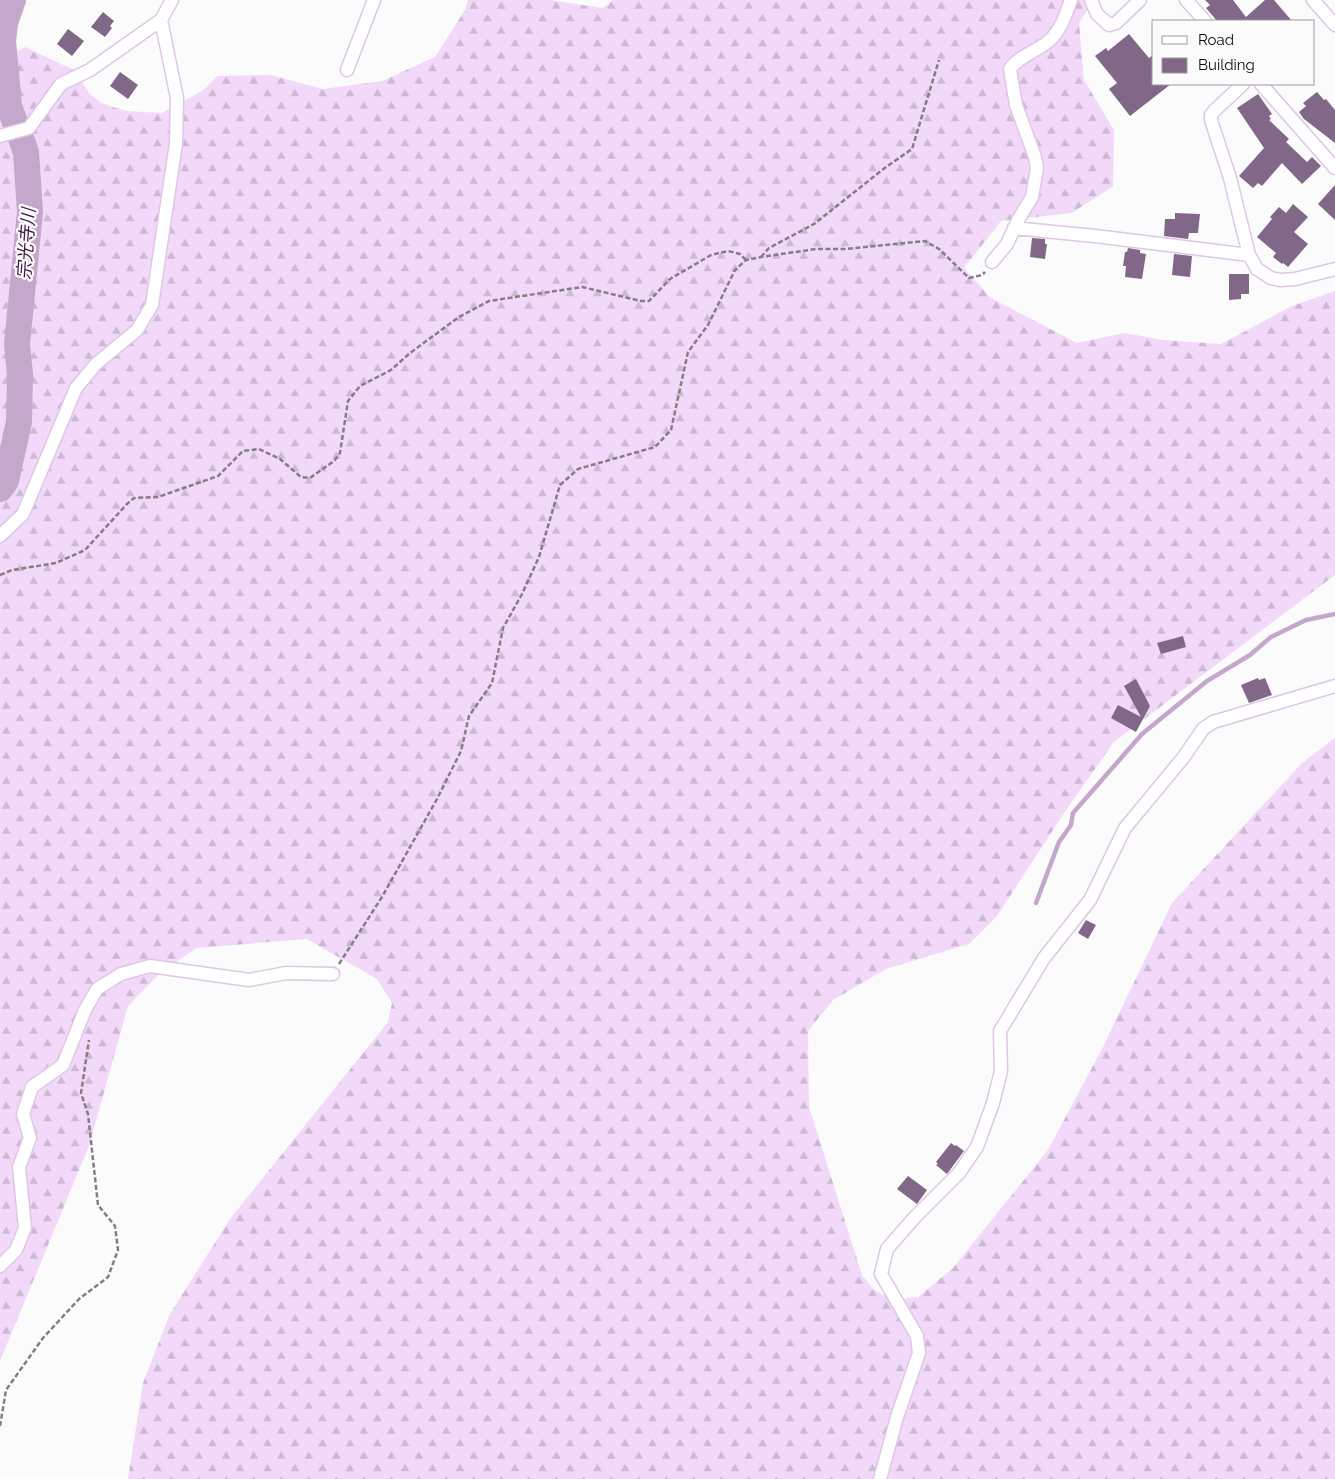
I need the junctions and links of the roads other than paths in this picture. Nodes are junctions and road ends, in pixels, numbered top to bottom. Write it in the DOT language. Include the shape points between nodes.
graph roads {
  1 [pos="172,0"];
  2 [pos="374,0"];
  3 [pos="1071,0"];
  4 [pos="1092,0"];
  5 [pos="1140,0"];
  6 [pos="1186,0"];
  7 [pos="1314,0"];
  8 [pos="161,20"];
  9 [pos="1204,20"];
  10 [pos="1335,25"];
  11 [pos="346,70"];
  12 [pos="1242,85"];
  13 [pos="1262,85"];
  14 [pos="4,135"];
  15 [pos="1335,168"];
  16 [pos="1014,228"];
  17 [pos="1249,255"];
  18 [pos="992,262"];
  19 [pos="1335,269"];
  20 [pos="0,536"];
  21 [pos="1335,686"];
  22 [pos="333,974"];
  23 [pos="0,1266"];
  24 [pos="880,1479"];
  1 -- 8 [label="street"];
  2 -- 11 [label="street"];
  3 -- 16 [label="street" via="1053,38 1014,63 1010,69 1016,105 1036,168 1032,197"];
  4 -- 5 [label="street" via="1097,14 1109,25 1116,23"];
  6 -- 9 [label="street"];
  7 -- 10 [label="street"];
  8 -- 14 [label="street" via="90,70 61,84 29,128"];
  8 -- 20 [label="street" via="177,98 176,143 152,305 137,330 96,364 76,388 24,514"];
  12 -- 17 [label="street" via="1214,111 1211,120 1230,178"];
  13 -- 15 [label="street"];
  16 -- 17 [label="street"];
  16 -- 18 [label="street" via="1007,244"];
  17 -- 19 [label="street" via="1257,269 1280,280"];
  21 -- 24 [label="street" via="1213,722 1204,729 1125,828 1090,900 1044,958 1000,1031 1000,1071 993,1103 977,1147 959,1173 887,1249 881,1274 917,1336 919,1353"];
  22 -- 23 [label="street" via="286,974 250,980 150,966 121,974 97,989 85,1010 64,1065 32,1087 23,1114 30,1138 19,1167 25,1228 16,1250"];
}
